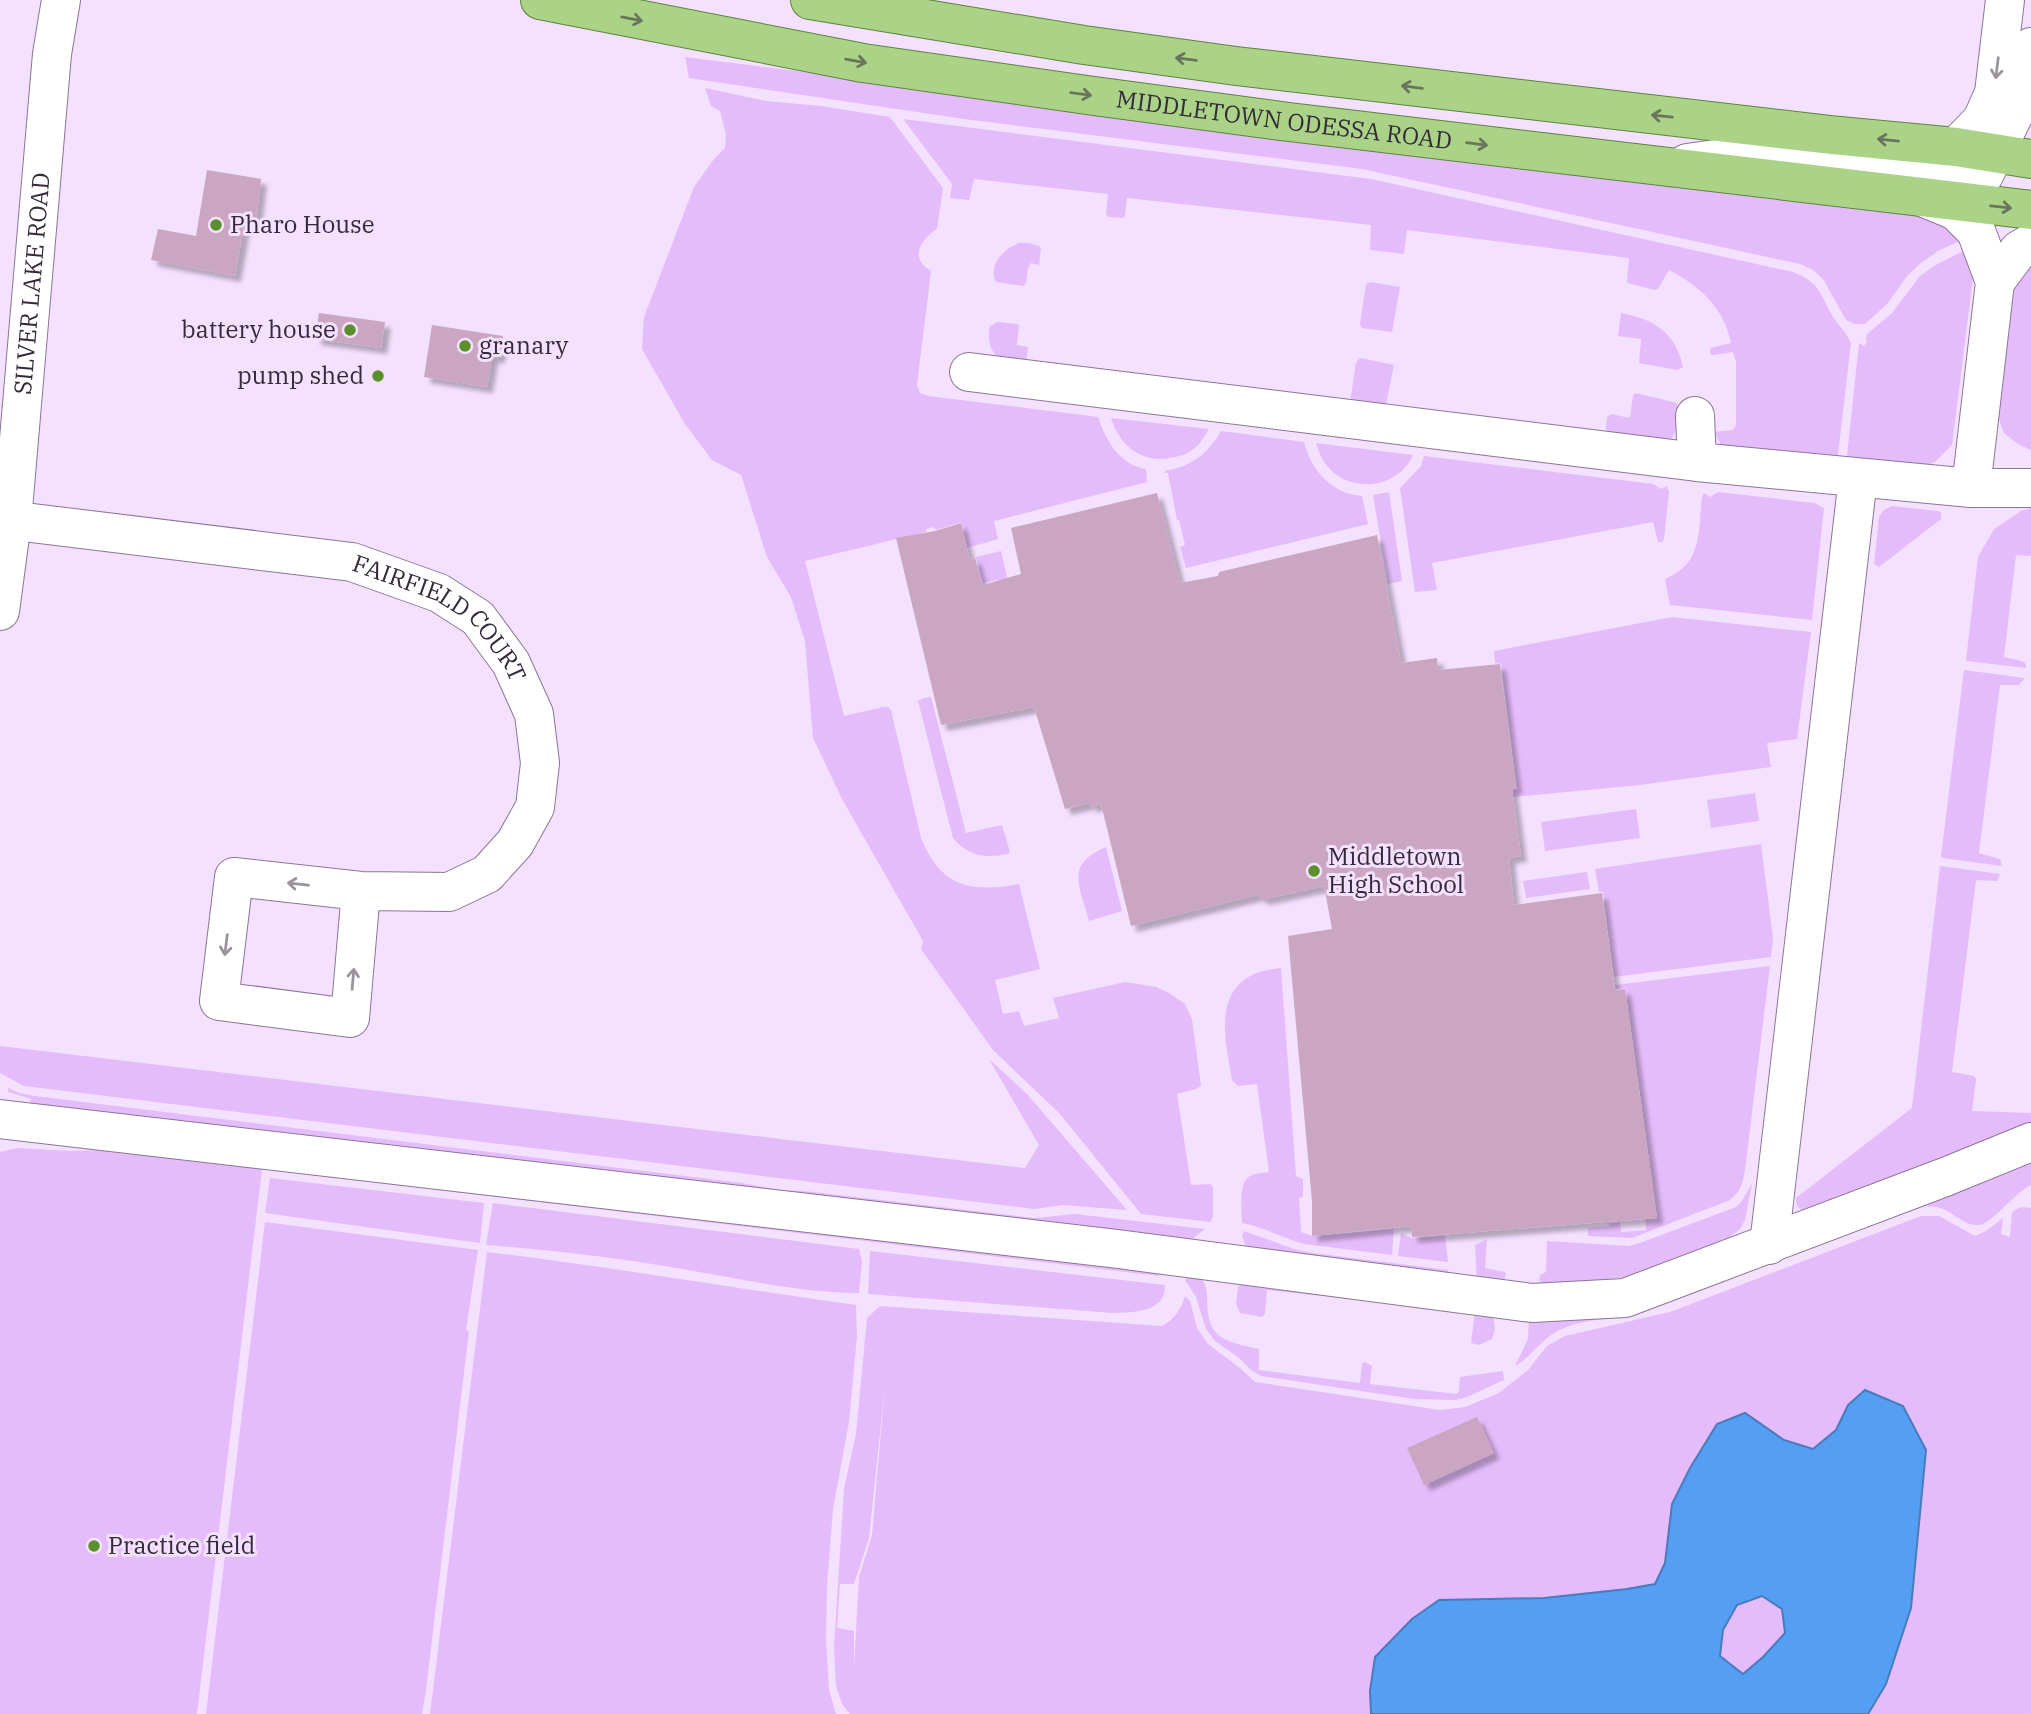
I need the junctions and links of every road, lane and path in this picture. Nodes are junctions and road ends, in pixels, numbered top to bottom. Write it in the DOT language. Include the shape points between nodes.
graph roads {
  1 [pos="61,0"];
  2 [pos="540,0"];
  3 [pos="810,0"];
  4 [pos="2005,0"];
  5 [pos="2031,47"];
  6 [pos="2028,100"];
  7 [pos="1956,147"];
  8 [pos="2014,156"];
  9 [pos="1664,166"];
  10 [pos="1922,197"];
  11 [pos="2031,210"];
  12 [pos="2031,243"];
  13 [pos="1995,282"];
  14 [pos="969,372"];
  15 [pos="1695,416"];
  16 [pos="1697,462"];
  17 [pos="1858,478"];
  18 [pos="1971,488"];
  19 [pos="2031,488"];
  20 [pos="6,520"];
  21 [pos="0,611"];
  22 [pos="361,891"];
  23 [pos="0,1119"];
  24 [pos="2031,1142"];
  25 [pos="1769,1245"];
  1 -- 20 [label="street, SILVER LAKE ROAD"];
  2 -- 9 [label="main road, MIDDLETOWN ODESSA ROAD, one-way" via="863,63 1289,122"];
  7 -- 3 [label="main road, MIDDLETOWN ODESSA ROAD, one-way" via="1236,66"];
  4 -- 7 [label="street, one-way" via="1994,93 1982,120"];
  5 -- 6 [label="street"];
  6 -- 8 [label="street"];
  7 -- 8 [label="main road, MIDDLETOWN ODESSA ROAD"];
  8 -- 9 [label="street" via="1969,180 1751,154"];
  9 -- 10 [label="main road, MIDDLETOWN ODESSA ROAD"];
  10 -- 11 [label="main road, MIDDLETOWN ODESSA ROAD, one-way"];
  10 -- 13 [label="street" via="1956,211 1976,231"];
  12 -- 13 [label="street" via="2019,250"];
  13 -- 18 [label="street"];
  14 -- 16 [label="street"];
  15 -- 16 [label="street"];
  16 -- 17 [label="street"];
  17 -- 18 [label="street"];
  17 -- 25 [label="street"];
  18 -- 19 [label="street"];
  20 -- 21 [label="street, SILVER LAKE ROAD"];
  20 -- 22 [label="street, FAIRFIELD COURT" via="352,562 439,593 478,618 511,663 534,714 540,763 535,807 515,843 487,874 449,892"];
  22 -- 22 [label="street, FAIRFIELD COURT, one-way" via="234,877 219,1001 350,1018"];
  23 -- 25 [label="street" via="1118,1249 1532,1303 1625,1298"];
  24 -- 25 [label="street"];
}
